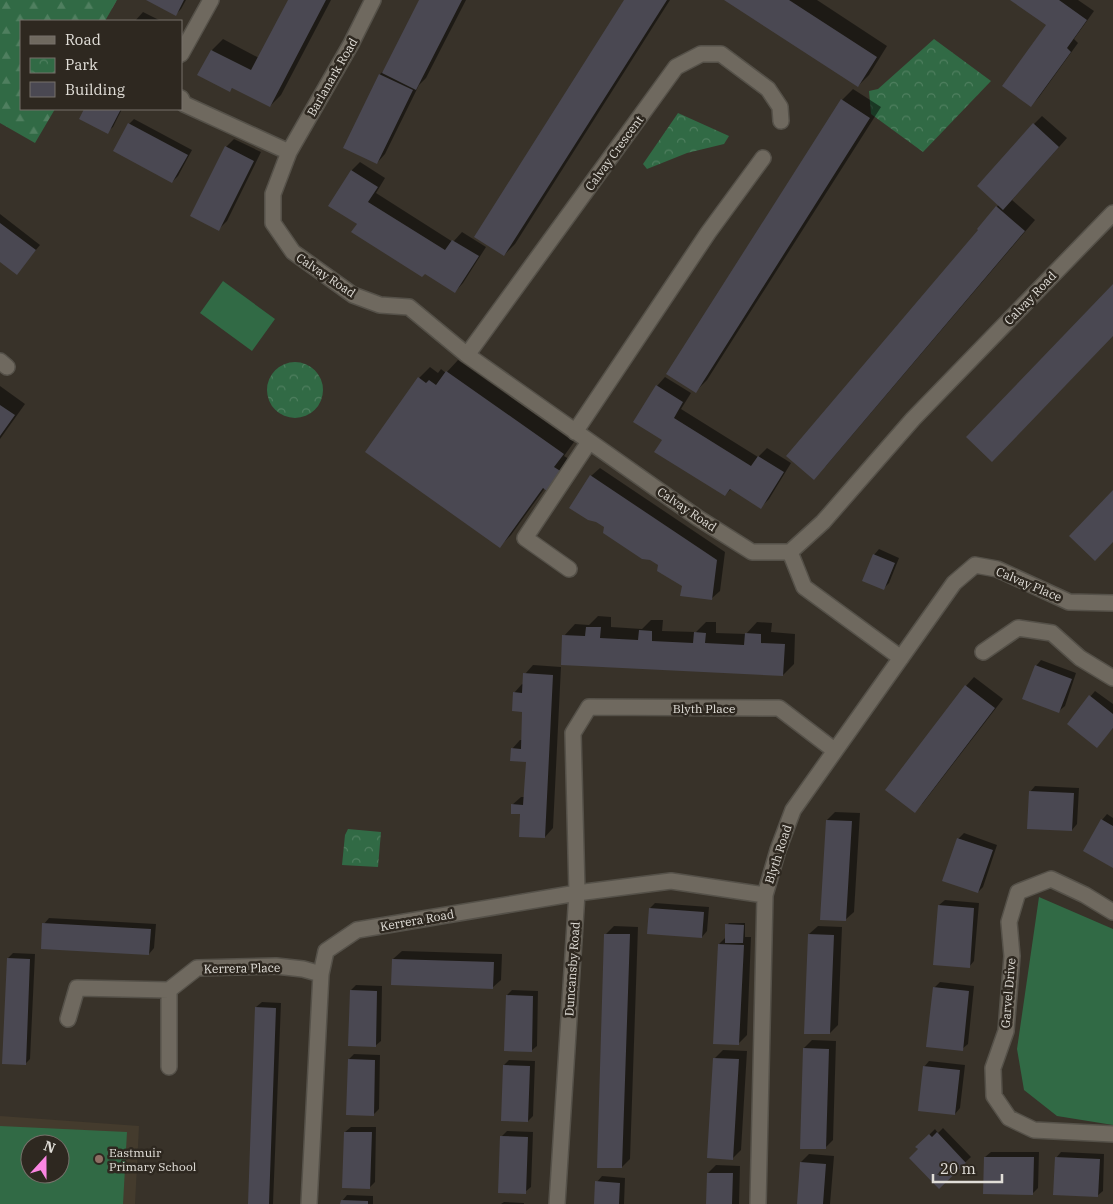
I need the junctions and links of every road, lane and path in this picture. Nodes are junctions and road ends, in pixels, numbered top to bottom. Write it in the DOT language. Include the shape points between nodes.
graph roads {
  1 [pos="211,0"];
  2 [pos="373,0"];
  3 [pos="182,52"];
  4 [pos="182,100"];
  5 [pos="781,121"];
  6 [pos="289,152"];
  7 [pos="763,158"];
  8 [pos="1113,212"];
  9 [pos="467,355"];
  10 [pos="575,432"];
  11 [pos="589,442"];
  12 [pos="790,552"];
  13 [pos="975,565"];
  14 [pos="569,569"];
  15 [pos="1113,602"];
  16 [pos="982,652"];
  17 [pos="901,658"];
  18 [pos="1113,678"];
  19 [pos="573,733"];
  20 [pos="834,750"];
  21 [pos="577,893"];
  22 [pos="765,895"];
  23 [pos="1113,912"];
  24 [pos="321,974"];
  25 [pos="169,990"];
  26 [pos="68,1019"];
  27 [pos="169,1067"];
  28 [pos="1113,1134"];
  29 [pos="309,1204"];
  30 [pos="558,1204"];
  31 [pos="758,1204"];
  1 -- 3 [label="street"];
  2 -- 6 [label="street, Barlanark Road"];
  4 -- 6 [label="street" via="184,104"];
  5 -- 9 [label="street, Calvay Crescent" via="780,107 768,89 721,54 701,54 676,67"];
  6 -- 9 [label="street, Calvay Road" via="273,194 273,223 293,252 353,295 380,305 409,307"];
  7 -- 10 [label="street" via="708,233"];
  8 -- 12 [label="street, Calvay Road" via="913,419 823,522"];
  9 -- 10 [label="street, Calvay Road"];
  10 -- 11 [label="street, Calvay Road"];
  11 -- 12 [label="street, Calvay Road" via="752,552"];
  11 -- 14 [label="street" via="525,538"];
  12 -- 17 [label="street" via="804,587"];
  13 -- 15 [label="street, Calvay Place" via="997,569 1068,602"];
  13 -- 17 [label="street, Blyth Road" via="954,583"];
  16 -- 18 [label="street" via="1018,628 1052,634 1080,658"];
  17 -- 20 [label="street, Blyth Road"];
  19 -- 20 [label="street, Blyth Place" via="589,708 780,708"];
  19 -- 21 [label="street, Duncansby Road"];
  20 -- 22 [label="street, Blyth Road" via="793,810"];
  21 -- 22 [label="street, Kerrera Road" via="671,881"];
  21 -- 24 [label="street, Kerrera Road" via="357,930 326,951"];
  21 -- 30 [label="street, Duncansby Road"];
  22 -- 31 [label="street, Blyth Road"];
  23 -- 28 [label="street, Garvel Drive" via="1051,879 1018,892 1008,922 1012,956 1006,1031 993,1068 994,1096 1009,1118 1034,1130"];
  24 -- 25 [label="street, Kerrera Place" via="276,966 196,968"];
  24 -- 29 [label="street, Kerrera Road"];
  25 -- 26 [label="street" via="76,988"];
  25 -- 27 [label="street"];
}
